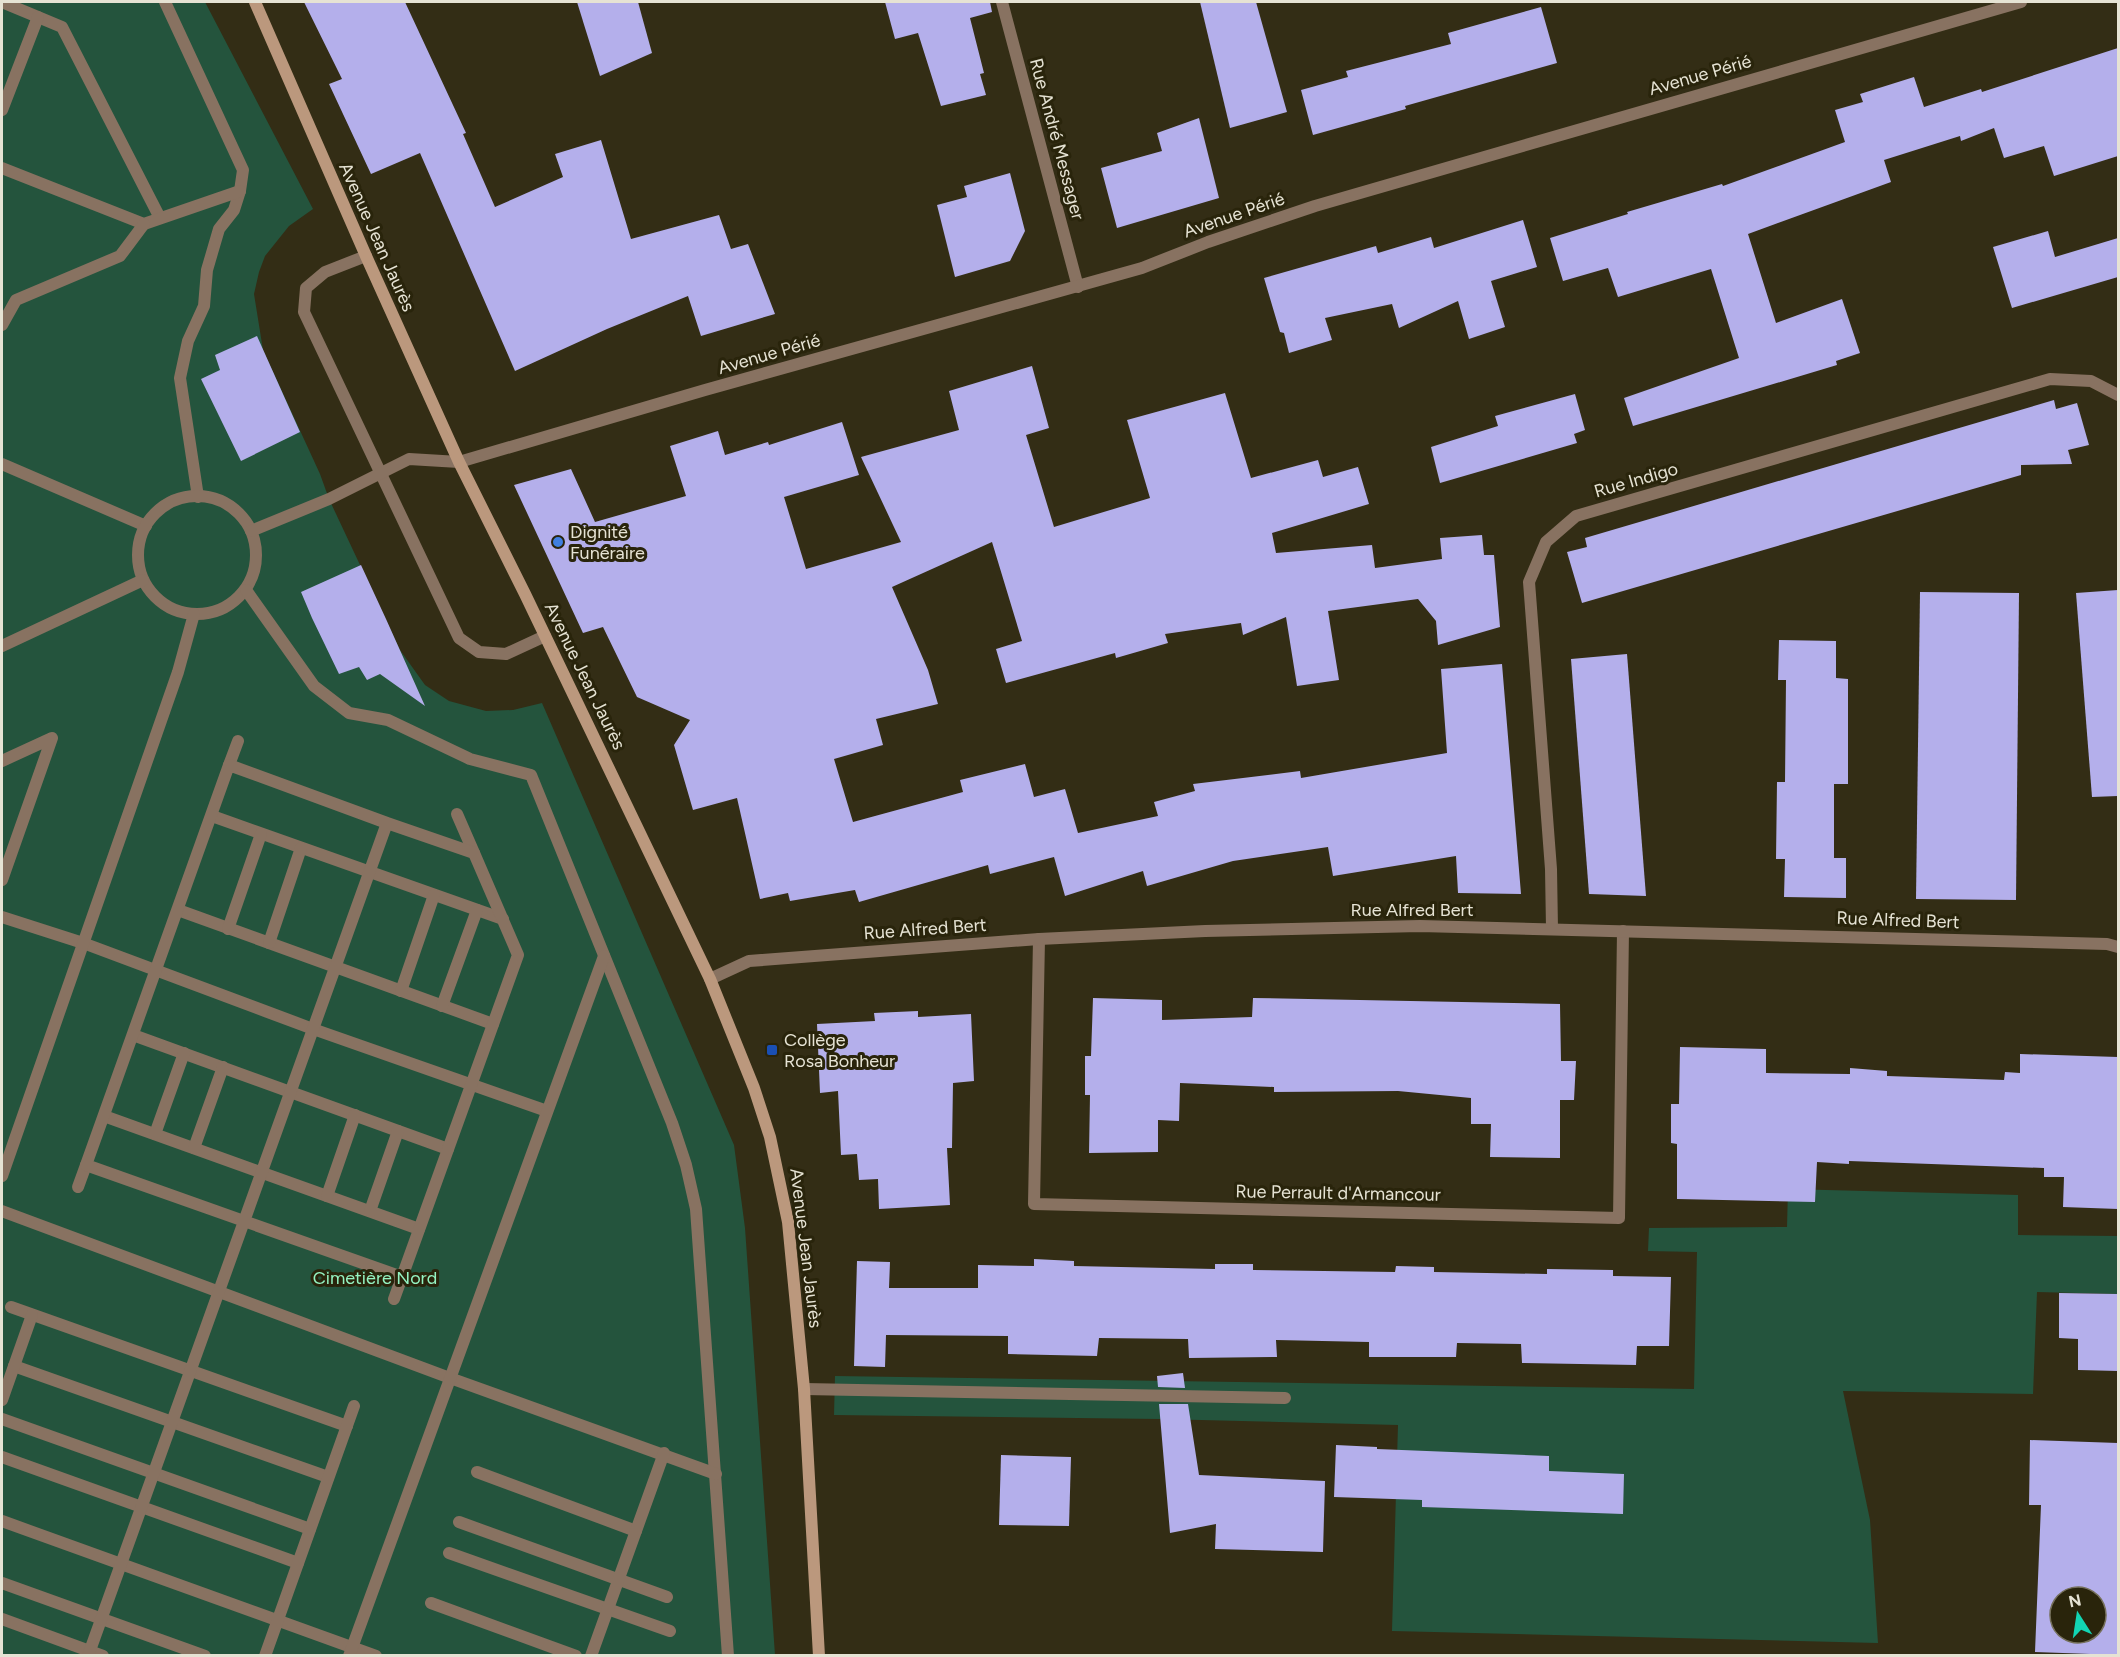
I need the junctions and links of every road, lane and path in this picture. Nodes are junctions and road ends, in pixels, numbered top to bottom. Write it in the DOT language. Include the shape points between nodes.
graph roads {
  1 [pos="2,2"];
  2 [pos="165,2"];
  3 [pos="255,2"];
  4 [pos="1002,2"];
  5 [pos="2021,2"];
  6 [pos="38,17"];
  7 [pos="2,110"];
  8 [pos="2,168"];
  9 [pos="240,191"];
  10 [pos="160,218"];
  11 [pos="144,224"];
  12 [pos="366,256"];
  13 [pos="1078,286"];
  14 [pos="2,325"];
  15 [pos="2118,395"];
  16 [pos="459,462"];
  17 [pos="2,464"];
  18 [pos="381,472"];
  19 [pos="198,497"];
  20 [pos="146,526"];
  21 [pos="251,531"];
  22 [pos="143,580"];
  23 [pos="246,590"];
  24 [pos="194,614"];
  25 [pos="545,636"];
  26 [pos="2,646"];
  27 [pos="238,741"];
  28 [pos="2,761"];
  29 [pos="230,765"];
  30 [pos="457,814"];
  31 [pos="212,816"];
  32 [pos="387,823"];
  33 [pos="261,834"];
  34 [pos="301,848"];
  35 [pos="474,853"];
  36 [pos="369,872"];
  37 [pos="2,880"];
  38 [pos="434,895"];
  39 [pos="178,910"];
  40 [pos="477,910"];
  41 [pos="2,917"];
  42 [pos="503,919"];
  43 [pos="228,928"];
  44 [pos="1552,929"];
  45 [pos="1623,931"];
  46 [pos="1039,939"];
  47 [pos="83,943"];
  48 [pos="269,943"];
  49 [pos="2118,947"];
  50 [pos="604,956"];
  51 [pos="335,968"];
  52 [pos="156,971"];
  53 [pos="710,979"];
  54 [pos="401,991"];
  55 [pos="442,1006"];
  56 [pos="493,1024"];
  57 [pos="313,1029"];
  58 [pos="133,1035"];
  59 [pos="184,1053"];
  60 [pos="223,1067"];
  61 [pos="471,1084"];
  62 [pos="291,1092"];
  63 [pos="547,1111"];
  64 [pos="355,1115"];
  65 [pos="104,1116"];
  66 [pos="398,1131"];
  67 [pos="155,1134"];
  68 [pos="194,1148"];
  69 [pos="448,1149"];
  70 [pos="86,1165"];
  71 [pos="262,1172"];
  72 [pos="2,1176"];
  73 [pos="78,1187"];
  74 [pos="327,1196"];
  75 [pos="2,1211"];
  76 [pos="370,1211"];
  77 [pos="244,1221"];
  78 [pos="419,1229"];
  79 [pos="402,1277"];
  80 [pos="219,1292"];
  81 [pos="394,1299"];
  82 [pos="11,1307"];
  83 [pos="32,1315"];
  84 [pos="14,1366"];
  85 [pos="190,1371"];
  86 [pos="450,1378"];
  87 [pos="804,1389"];
  88 [pos="1285,1398"];
  89 [pos="2,1400"];
  90 [pos="354,1406"];
  91 [pos="2,1419"];
  92 [pos="172,1422"];
  93 [pos="347,1426"];
  94 [pos="664,1453"];
  95 [pos="2,1457"];
  96 [pos="477,1472"];
  97 [pos="153,1473"];
  98 [pos="716,1474"];
  99 [pos="328,1477"];
  100 [pos="142,1507"];
  101 [pos="2,1521"];
  102 [pos="459,1522"];
  103 [pos="310,1529"];
  104 [pos="636,1531"];
  105 [pos="449,1553"];
  106 [pos="298,1563"];
  107 [pos="121,1564"];
  108 [pos="618,1580"];
  109 [pos="2,1583"];
  110 [pos="667,1597"];
  111 [pos="431,1604"];
  112 [pos="608,1609"];
  113 [pos="101,1618"];
  114 [pos="2,1619"];
  115 [pos="277,1620"];
  116 [pos="670,1631"];
  117 [pos="351,1651"];
  118 [pos="89,1653"];
  119 [pos="103,1656"];
  120 [pos="205,1656"];
  121 [pos="265,1656"];
  122 [pos="376,1656"];
  123 [pos="576,1656"];
  124 [pos="591,1656"];
  125 [pos="728,1656"];
  126 [pos="819,1656"];
  1 -- 6 [label="street"];
  2 -- 9 [label="street" via="243,170"];
  3 -- 12 [label="street, Avenue Jean Jaurès"];
  4 -- 13 [label="street, Rue André Messager"];
  5 -- 13 [label="street, Avenue Périé" via="1315,206 1142,268"];
  6 -- 7 [label="street"];
  6 -- 10 [label="street" via="62,27"];
  8 -- 11 [label="street"];
  9 -- 10 [label="street"];
  9 -- 19 [label="street" via="234,210 219,230 207,270 204,306 188,341 180,378"];
  10 -- 11 [label="street"];
  11 -- 14 [label="street" via="120,256 16,300"];
  12 -- 16 [label="street, Avenue Jean Jaurès"];
  12 -- 18 [label="street" via="325,272 306,288 304,312"];
  13 -- 16 [label="street, Avenue Périé"];
  15 -- 44 [label="street, Rue Indigo" via="2091,381 2050,379 1576,516 1546,542 1528,582 1551,869"];
  16 -- 18 [label="street, Avenue Périé" via="409,459"];
  16 -- 25 [label="street, Avenue Jean Jaurès"];
  17 -- 20 [label="street"];
  18 -- 21 [label="street, Avenue Périé" via="329,499"];
  18 -- 25 [label="street" via="459,638 479,652 506,654"];
  19 -- 20 [label="street" via="168,504"];
  19 -- 21 [label="street" via="230,506"];
  20 -- 22 [label="street" via="139,543"];
  21 -- 23 [label="street" via="256,551 254,572"];
  22 -- 24 [label="street" via="164,604"];
  22 -- 26 [label="street"];
  23 -- 24 [label="street" via="213,612"];
  23 -- 50 [label="street" via="314,686 348,713 388,720 470,759 531,775"];
  24 -- 47 [label="street" via="178,672"];
  25 -- 53 [label="street, Avenue Jean Jaurès"];
  27 -- 29 [label="street"];
  28 -- 37 [label="street" via="52,738"];
  29 -- 31 [label="street"];
  29 -- 32 [label="street"];
  30 -- 35 [label="street"];
  31 -- 33 [label="street"];
  31 -- 39 [label="street"];
  32 -- 35 [label="street"];
  32 -- 36 [label="street"];
  33 -- 34 [label="street"];
  33 -- 43 [label="street"];
  34 -- 36 [label="street"];
  34 -- 48 [label="street"];
  35 -- 42 [label="street"];
  36 -- 38 [label="street"];
  36 -- 51 [label="street"];
  38 -- 40 [label="street"];
  38 -- 54 [label="street"];
  39 -- 43 [label="street"];
  39 -- 52 [label="street"];
  40 -- 42 [label="street"];
  40 -- 55 [label="street"];
  41 -- 47 [label="street"];
  42 -- 56 [label="street" via="518,955"];
  43 -- 48 [label="street"];
  44 -- 45 [label="street, Rue Alfred Bert"];
  44 -- 46 [label="street, Rue Alfred Bert" via="1420,926"];
  45 -- 46 [label="street, Rue Perrault d'Armancour" via="1619,1218 1034,1204"];
  45 -- 49 [label="street, Rue Alfred Bert"];
  46 -- 53 [label="street, Rue Alfred Bert" via="749,961"];
  47 -- 52 [label="street"];
  47 -- 72 [label="street"];
  48 -- 51 [label="street"];
  50 -- 63 [label="street"];
  50 -- 98 [label="street" via="672,1123 696,1209"];
  51 -- 54 [label="street"];
  51 -- 57 [label="street"];
  52 -- 57 [label="street"];
  52 -- 58 [label="street"];
  53 -- 87 [label="street, Avenue Jean Jaurès" via="754,1088 781,1181"];
  54 -- 55 [label="street"];
  55 -- 56 [label="street"];
  56 -- 61 [label="street"];
  57 -- 61 [label="street"];
  57 -- 62 [label="street"];
  58 -- 59 [label="street"];
  58 -- 65 [label="street"];
  59 -- 60 [label="street"];
  59 -- 67 [label="street"];
  60 -- 62 [label="street"];
  60 -- 68 [label="street"];
  61 -- 63 [label="street"];
  61 -- 69 [label="street"];
  62 -- 64 [label="street"];
  62 -- 71 [label="street"];
  63 -- 86 [label="street"];
  64 -- 66 [label="street"];
  64 -- 74 [label="street"];
  65 -- 67 [label="street"];
  65 -- 70 [label="street"];
  66 -- 69 [label="street"];
  66 -- 76 [label="street"];
  67 -- 68 [label="street"];
  68 -- 71 [label="street"];
  69 -- 78 [label="street"];
  70 -- 73 [label="street"];
  70 -- 77 [label="street"];
  71 -- 74 [label="street"];
  71 -- 77 [label="street"];
  74 -- 76 [label="street"];
  75 -- 80 [label="street"];
  76 -- 78 [label="street"];
  77 -- 79 [label="street"];
  77 -- 80 [label="street"];
  78 -- 79 [label="street"];
  79 -- 81 [label="street"];
  80 -- 85 [label="street"];
  80 -- 86 [label="street"];
  82 -- 83 [label="street"];
  83 -- 84 [label="street"];
  83 -- 85 [label="street"];
  84 -- 89 [label="street"];
  84 -- 92 [label="street"];
  85 -- 92 [label="street"];
  85 -- 93 [label="street"];
  86 -- 94 [label="street"];
  86 -- 117 [label="street"];
  87 -- 88 [label="street"];
  87 -- 126 [label="street, Avenue Jean Jaurès"];
  90 -- 93 [label="street"];
  91 -- 97 [label="street"];
  92 -- 97 [label="street"];
  92 -- 99 [label="street"];
  93 -- 99 [label="street"];
  94 -- 98 [label="street"];
  94 -- 104 [label="street"];
  95 -- 100 [label="street"];
  96 -- 104 [label="street"];
  97 -- 100 [label="street"];
  97 -- 103 [label="street"];
  98 -- 125 [label="street"];
  99 -- 103 [label="street"];
  100 -- 106 [label="street"];
  100 -- 107 [label="street"];
  101 -- 107 [label="street"];
  102 -- 108 [label="street"];
  103 -- 106 [label="street"];
  104 -- 108 [label="street"];
  105 -- 112 [label="street"];
  106 -- 115 [label="street"];
  107 -- 113 [label="street"];
  107 -- 115 [label="street"];
  108 -- 110 [label="street"];
  108 -- 112 [label="street"];
  109 -- 113 [label="street"];
  111 -- 123 [label="street"];
  112 -- 116 [label="street"];
  112 -- 124 [label="street"];
  113 -- 118 [label="street"];
  113 -- 120 [label="street"];
  114 -- 118 [label="street"];
  115 -- 117 [label="street"];
  115 -- 121 [label="street"];
  117 -- 122 [label="street"];
  118 -- 119 [label="street"];
}
